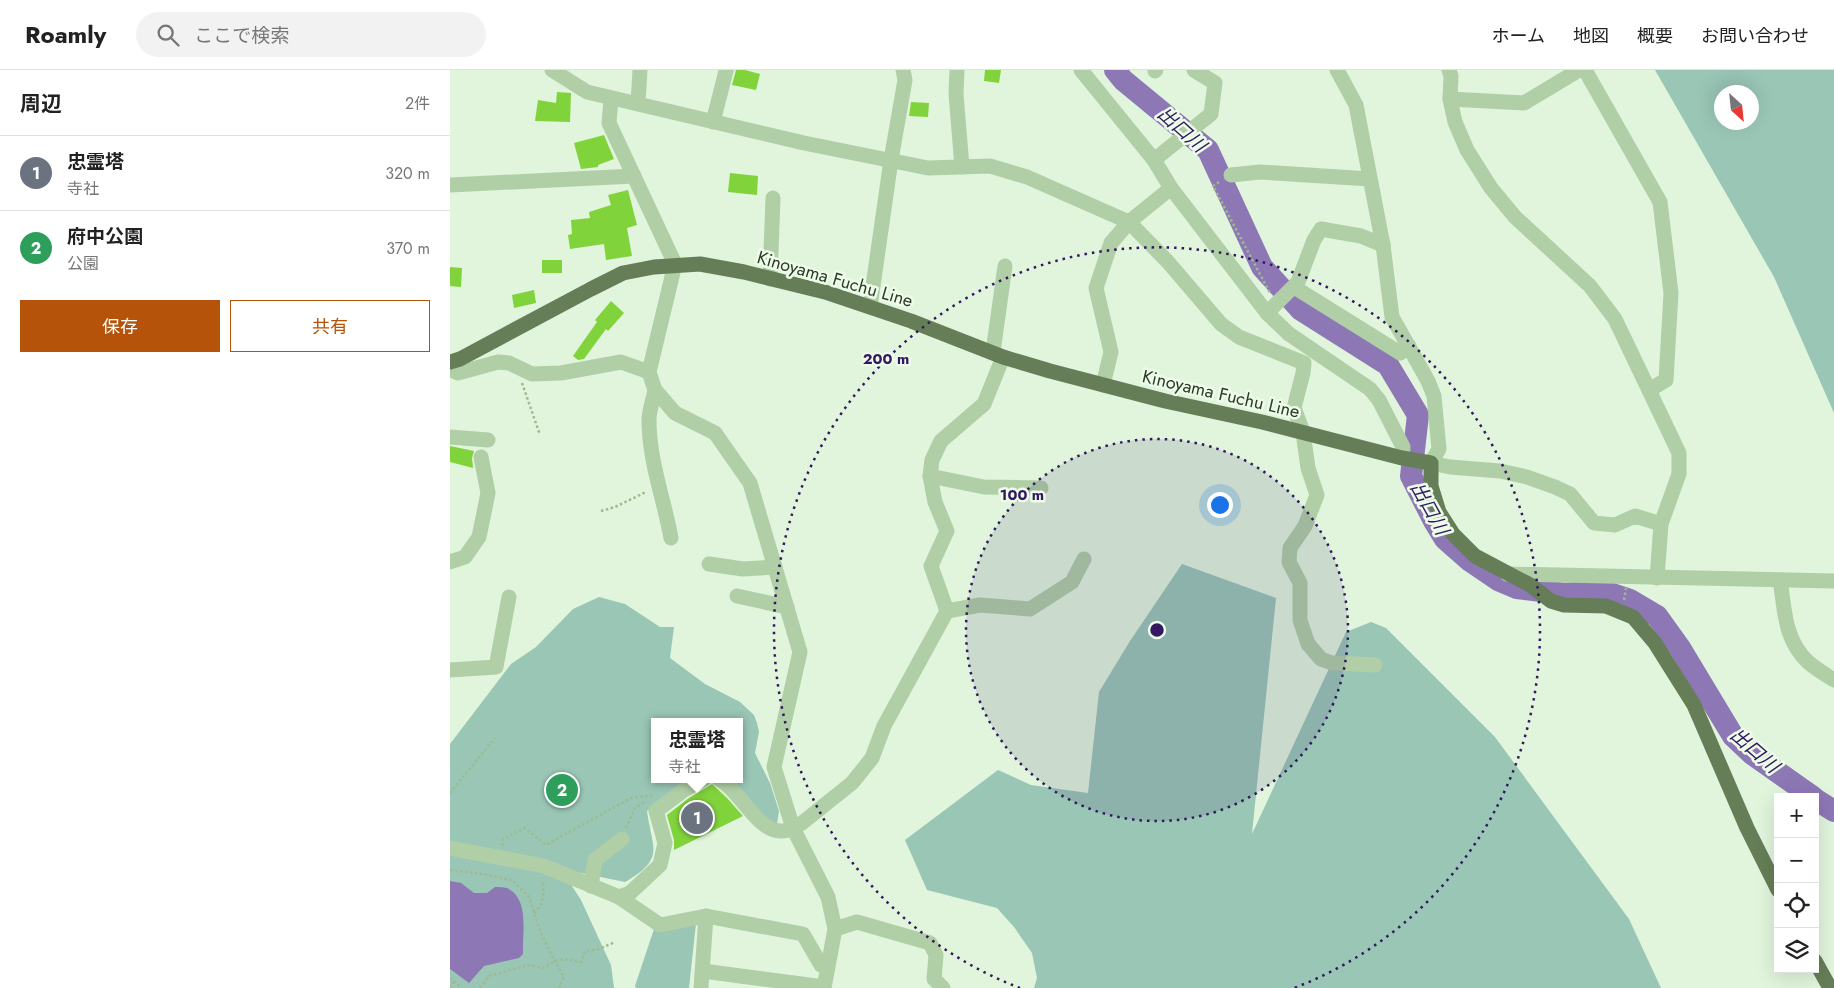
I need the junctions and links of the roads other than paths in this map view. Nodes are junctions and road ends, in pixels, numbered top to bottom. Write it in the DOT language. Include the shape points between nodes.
graph roads {
  1 [pos="552,70"];
  2 [pos="640,70"];
  3 [pos="904,70"];
  4 [pos="957,70"];
  5 [pos="1081,70"];
  6 [pos="1194,70"];
  7 [pos="1337,70"];
  8 [pos="1449,70"];
  9 [pos="1579,70"];
  10 [pos="1585,70"];
  11 [pos="726,71"];
  12 [pos="586,92"];
  13 [pos="611,99"];
  14 [pos="1450,99"];
  15 [pos="638,103"];
  16 [pos="714,122"];
  17 [pos="609,123"];
  18 [pos="891,160"];
  19 [pos="1154,160"];
  20 [pos="962,167"];
  21 [pos="1231,175"];
  22 [pos="634,176"];
  23 [pos="1370,179"];
  24 [pos="450,185"];
  25 [pos="1171,188"];
  26 [pos="774,198"];
  27 [pos="1129,222"];
  28 [pos="1383,245"];
  29 [pos="675,264"];
  30 [pos="1005,266"];
  31 [pos="770,279"];
  32 [pos="1294,287"];
  33 [pos="870,307"];
  34 [pos="1272,309"];
  35 [pos="1409,346"];
  36 [pos="998,354"];
  37 [pos="450,362"];
  38 [pos="450,369"];
  39 [pos="649,372"];
  40 [pos="1103,385"];
  41 [pos="655,390"];
  42 [pos="1648,390"];
  43 [pos="1303,432"];
  44 [pos="450,437"];
  45 [pos="488,440"];
  46 [pos="481,457"];
  47 [pos="1402,458"];
  48 [pos="1428,463"];
  49 [pos="930,476"];
  50 [pos="1041,488"];
  51 [pos="1661,524"];
  52 [pos="671,538"];
  53 [pos="1084,559"];
  54 [pos="450,562"];
  55 [pos="709,564"];
  56 [pos="775,567"];
  57 [pos="1507,574"];
  58 [pos="1657,578"];
  59 [pos="1780,580"];
  60 [pos="1834,581"];
  61 [pos="737,596"];
  62 [pos="509,597"];
  63 [pos="787,608"];
  64 [pos="947,610"];
  65 [pos="1375,665"];
  66 [pos="450,670"];
  67 [pos="1834,680"];
  68 [pos="697,783"];
  69 [pos="723,783"];
  70 [pos="793,828"];
  71 [pos="622,839"];
  72 [pos="450,848"];
  73 [pos="1774,883"];
  74 [pos="591,886"];
  75 [pos="619,897"];
  76 [pos="706,916"];
  77 [pos="835,929"];
  78 [pos="828,965"];
  79 [pos="1819,968"];
  80 [pos="703,971"];
  81 [pos="701,988"];
  82 [pos="824,988"];
  83 [pos="943,988"];
  84 [pos="1830,988"];
  1 -- 12 [label="street"];
  2 -- 15 [label="street"];
  3 -- 18 [label="street"];
  4 -- 20 [label="street"];
  5 -- 19 [label="street"];
  6 -- 19 [label="street" via="1215,84 1212,114"];
  7 -- 23 [label="street" via="1356,105"];
  8 -- 14 [label="street" via="1452,76"];
  9 -- 14 [label="street" via="1524,103"];
  10 -- 42 [label="street" via="1660,202 1670,293 1666,380"];
  11 -- 16 [label="street"];
  12 -- 13 [label="street"];
  12 -- 17 [label="street"];
  13 -- 15 [label="street"];
  13 -- 17 [label="street"];
  14 -- 42 [label="street" via="1455,122 1467,150 1491,188 1515,218 1595,293 1615,319"];
  15 -- 16 [label="street"];
  16 -- 18 [label="street"];
  17 -- 22 [label="street"];
  18 -- 20 [label="street" via="928,168"];
  18 -- 33 [label="street"];
  19 -- 25 [label="street"];
  20 -- 27 [label="street" via="990,166 1027,177"];
  21 -- 23 [label="street" via="1260,172"];
  22 -- 24 [label="street"];
  22 -- 29 [label="street"];
  23 -- 28 [label="street"];
  25 -- 27 [label="street"];
  25 -- 34 [label="street"];
  26 -- 31 [label="street"];
  27 -- 40 [label="street" via="1111,243 1096,288 1111,352"];
  27 -- 43 [label="street" via="1220,324 1239,337 1304,363 1294,408"];
  28 -- 32 [label="street" via="1361,236 1321,229"];
  28 -- 35 [label="street" via="1392,316"];
  29 -- 31 [label="main road, Kinoyama Fuchu Line" via="700,264"];
  29 -- 37 [label="main road, Kinoyama Fuchu Line" via="623,273"];
  29 -- 39 [label="street"];
  30 -- 36 [label="street"];
  31 -- 33 [label="main road, Kinoyama Fuchu Line" via="826,292"];
  32 -- 34 [label="street"];
  32 -- 35 [label="street" via="1400,353"];
  33 -- 36 [label="main road, Kinoyama Fuchu Line"];
  34 -- 47 [label="street" via="1289,334 1370,388 1403,447"];
  35 -- 48 [label="street" via="1434,396 1439,449"];
  36 -- 40 [label="main road, Kinoyama Fuchu Line"];
  36 -- 49 [label="street" via="984,404 941,441 932,460"];
  38 -- 39 [label="street" via="458,373 498,362 532,374 561,373 621,362"];
  39 -- 41 [label="street"];
  40 -- 43 [label="main road, Kinoyama Fuchu Line"];
  41 -- 52 [label="street" via="649,419 654,468"];
  41 -- 56 [label="street" via="675,412 715,433 750,483"];
  42 -- 51 [label="street" via="1679,453 1679,474"];
  43 -- 47 [label="main road, Kinoyama Fuchu Line"];
  43 -- 65 [label="street" via="1308,468 1317,495 1305,526 1290,548 1289,562 1300,583 1300,620 1308,644 1321,659 1332,663"];
  44 -- 45 [label="street"];
  46 -- 54 [label="street" via="488,494 479,537 465,557"];
  47 -- 48 [label="main road, Kinoyama Fuchu Line"];
  48 -- 51 [label="street" via="1500,471 1555,487 1570,494 1594,523 1615,525 1635,516"];
  48 -- 57 [label="main road" via="1438,512 1453,534 1475,556"];
  49 -- 50 [label="street" via="984,486"];
  49 -- 64 [label="street" via="935,502 947,531 931,566"];
  51 -- 58 [label="street"];
  53 -- 64 [label="street" via="1072,582 1030,609 980,605"];
  55 -- 56 [label="street" via="743,569"];
  56 -- 63 [label="street"];
  57 -- 58 [label="street"];
  57 -- 73 [label="main road" via="1564,606 1606,606 1633,617 1655,643 1694,705"];
  58 -- 59 [label="street"];
  59 -- 60 [label="street"];
  59 -- 67 [label="street" via="1789,636 1810,664"];
  61 -- 63 [label="street"];
  62 -- 66 [label="street" via="496,667"];
  63 -- 70 [label="street" via="800,652 774,766"];
  64 -- 70 [label="street" via="884,726 872,758 852,782"];
  68 -- 75 [label="street" via="656,811 665,843 660,865 630,893"];
  69 -- 70 [label="street" via="766,826 780,832"];
  70 -- 77 [label="street" via="828,897"];
  71 -- 74 [label="street" via="595,860"];
  72 -- 74 [label="street" via="540,865"];
  74 -- 75 [label="street"];
  75 -- 76 [label="street" via="660,925"];
  76 -- 78 [label="street" via="802,934 821,965"];
  76 -- 80 [label="street"];
  77 -- 78 [label="street"];
  77 -- 83 [label="street" via="857,922 930,943 936,955 934,979"];
  78 -- 82 [label="street"];
  79 -- 84 [label="main road"];
  80 -- 81 [label="street"];
  80 -- 82 [label="street"];
}
